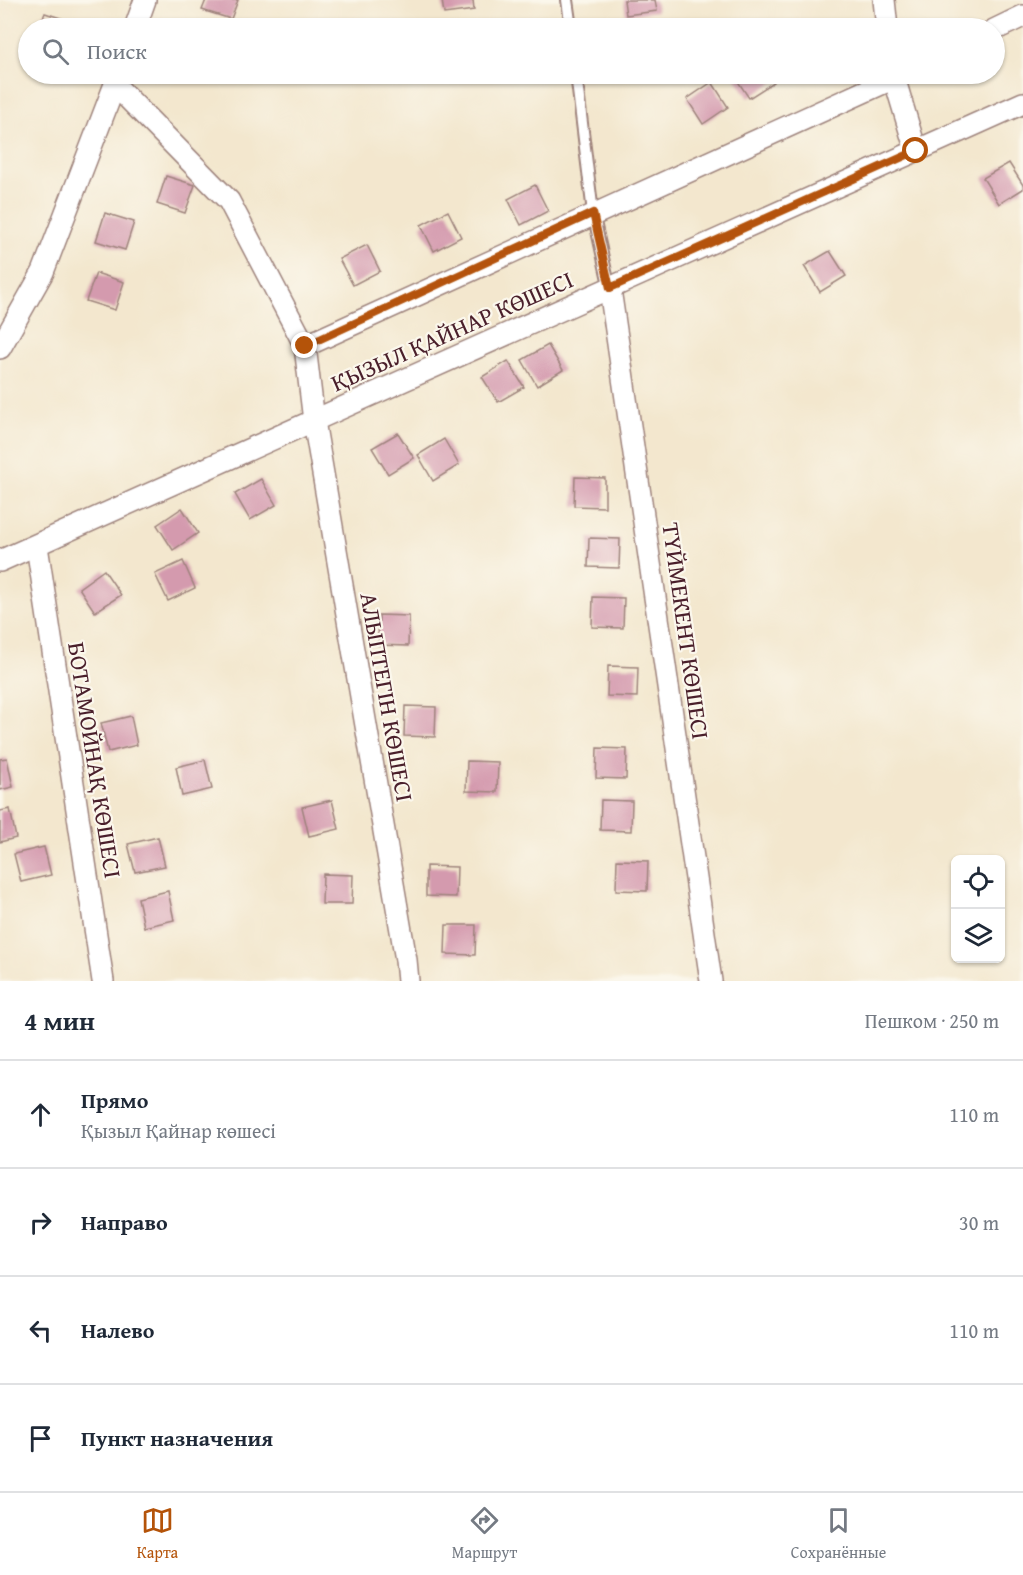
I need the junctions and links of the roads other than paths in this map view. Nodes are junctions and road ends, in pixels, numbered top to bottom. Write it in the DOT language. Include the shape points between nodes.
graph roads {
  1 [pos="145,0"];
  2 [pos="567,0"];
  3 [pos="884,0"];
  4 [pos="1023,16"];
  5 [pos="139,18"];
  6 [pos="570,18"];
  7 [pos="886,18"];
  8 [pos="1005,25"];
  9 [pos="115,84"];
  10 [pos="122,84"];
  11 [pos="577,84"];
  12 [pos="876,84"];
  13 [pos="898,84"];
  14 [pos="1023,103"];
  15 [pos="916,151"];
  16 [pos="593,213"];
  17 [pos="610,288"];
  18 [pos="305,346"];
  19 [pos="0,348"];
  20 [pos="314,421"];
  21 [pos="37,546"];
  22 [pos="0,561"];
  23 [pos="103,981"];
  24 [pos="408,981"];
  25 [pos="711,981"];
  1 -- 5 [label="street"];
  2 -- 6 [label="lane"];
  3 -- 7 [label="street"];
  4 -- 8 [label="street"];
  9 -- 19 [label="street" via="42,272"];
  10 -- 18 [label="street" via="229,201"];
  11 -- 16 [label="lane"];
  12 -- 16 [label="street"];
  13 -- 15 [label="street"];
  14 -- 15 [label="street, ҚЫЗЫЛ ҚАЙНАР КӨШЕСІ"];
  15 -- 17 [label="street, ҚЫЗЫЛ ҚАЙНАР КӨШЕСІ"];
  16 -- 17 [label="lane"];
  16 -- 18 [label="street"];
  17 -- 20 [label="street, ҚЫЗЫЛ ҚАЙНАР КӨШЕСІ"];
  17 -- 25 [label="street, ТҮЙМЕКЕНТ КӨШЕСІ"];
  18 -- 20 [label="street, АЛЫПТЕГІН КӨШЕСІ"];
  20 -- 21 [label="street, ҚЫЗЫЛ ҚАЙНАР КӨШЕСІ"];
  20 -- 24 [label="street, АЛЫПТЕГІН КӨШЕСІ"];
  21 -- 22 [label="street, ҚЫЗЫЛ ҚАЙНАР КӨШЕСІ"];
  21 -- 23 [label="street, БОТАМОЙНАҚ КӨШЕСІ"];
}
